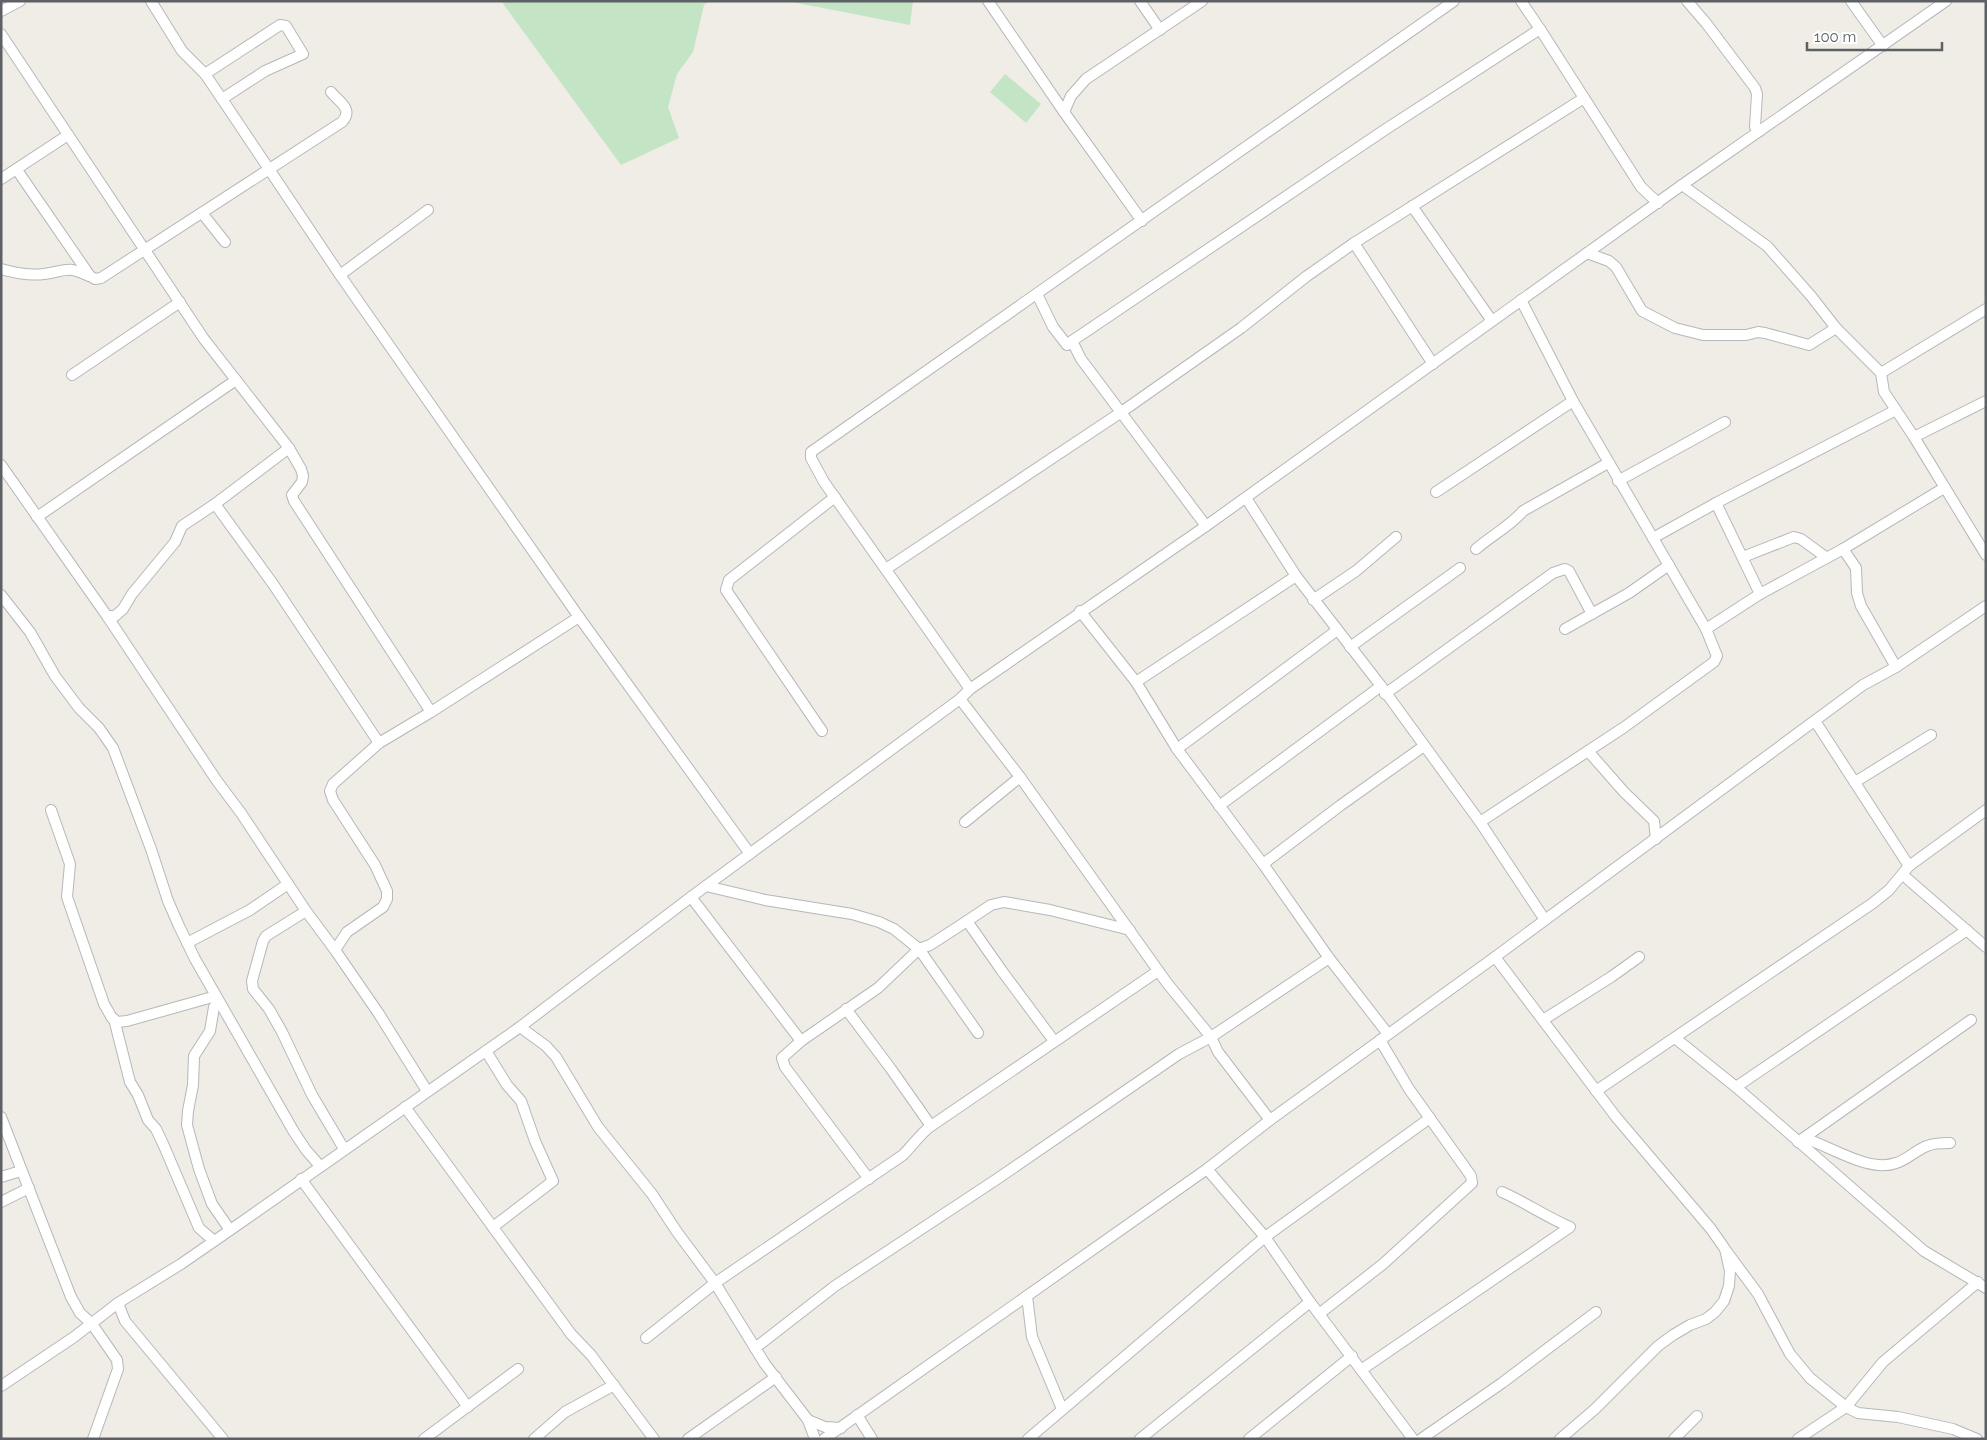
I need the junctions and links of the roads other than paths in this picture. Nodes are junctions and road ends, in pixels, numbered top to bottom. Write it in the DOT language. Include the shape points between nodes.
graph roads {
  1 [pos="20,1"];
  2 [pos="151,1"];
  3 [pos="988,1"];
  4 [pos="1140,1"];
  5 [pos="1202,1"];
  6 [pos="1454,1"];
  7 [pos="1521,1"];
  8 [pos="1687,1"];
  9 [pos="1851,1"];
  10 [pos="1946,1"];
  11 [pos="1,11"];
  12 [pos="1540,29"];
  13 [pos="1160,30"];
  14 [pos="1,34"];
  15 [pos="1883,46"];
  16 [pos="205,74"];
  17 [pos="331,92"];
  18 [pos="1584,98"];
  19 [pos="222,99"];
  20 [pos="1064,112"];
  21 [pos="1760,130"];
  22 [pos="68,135"];
  23 [pos="269,168"];
  24 [pos="17,170"];
  25 [pos="1,179"];
  26 [pos="1682,185"];
  27 [pos="1658,202"];
  28 [pos="1412,206"];
  29 [pos="428,210"];
  30 [pos="202,213"];
  31 [pos="1142,221"];
  32 [pos="225,242"];
  33 [pos="1354,243"];
  34 [pos="146,250"];
  35 [pos="1587,253"];
  36 [pos="1,269"];
  37 [pos="340,274"];
  38 [pos="90,276"];
  39 [pos="1037,294"];
  40 [pos="1522,300"];
  41 [pos="180,302"];
  42 [pos="1986,309"];
  43 [pos="1492,322"];
  44 [pos="1836,328"];
  45 [pos="1072,342"];
  46 [pos="1433,364"];
  47 [pos="1881,373"];
  48 [pos="72,375"];
  49 [pos="236,380"];
  50 [pos="1573,401"];
  51 [pos="1986,401"];
  52 [pos="1896,410"];
  53 [pos="1120,413"];
  54 [pos="1725,422"];
  55 [pos="1914,436"];
  56 [pos="289,448"];
  57 [pos="1608,463"];
  58 [pos="1,465"];
  59 [pos="1618,481"];
  60 [pos="1944,488"];
  61 [pos="1436,492"];
  62 [pos="834,497"];
  63 [pos="1246,498"];
  64 [pos="1716,503"];
  65 [pos="215,504"];
  66 [pos="37,518"];
  67 [pos="1206,526"];
  68 [pos="1396,537"];
  69 [pos="1653,538"];
  70 [pos="1476,549"];
  71 [pos="1843,550"];
  72 [pos="1986,555"];
  73 [pos="1743,558"];
  74 [pos="1827,558"];
  75 [pos="1669,565"];
  76 [pos="1460,568"];
  77 [pos="886,569"];
  78 [pos="1296,576"];
  79 [pos="1760,594"];
  80 [pos="1,595"];
  81 [pos="1313,600"];
  82 [pos="1986,606"];
  83 [pos="1080,612"];
  84 [pos="1592,614"];
  85 [pos="107,616"];
  86 [pos="579,617"];
  87 [pos="1565,629"];
  88 [pos="1706,629"];
  89 [pos="1336,631"];
  90 [pos="1350,647"];
  91 [pos="1896,667"];
  92 [pos="1136,682"];
  93 [pos="970,689"];
  94 [pos="1383,690"];
  95 [pos="960,699"];
  96 [pos="431,712"];
  97 [pos="1814,721"];
  98 [pos="822,731"];
  99 [pos="1931,735"];
  100 [pos="378,743"];
  101 [pos="1424,746"];
  102 [pos="1177,749"];
  103 [pos="1588,751"];
  104 [pos="1020,777"];
  105 [pos="1855,782"];
  106 [pos="1219,806"];
  107 [pos="50,810"];
  108 [pos="1986,810"];
  109 [pos="965,822"];
  110 [pos="1480,822"];
  111 [pos="1656,839"];
  112 [pos="750,854"];
  113 [pos="1263,864"];
  114 [pos="1909,866"];
  115 [pos="1903,875"];
  116 [pos="288,884"];
  117 [pos="706,886"];
  118 [pos="691,897"];
  119 [pos="306,911"];
  120 [pos="1545,920"];
  121 [pos="967,921"];
  122 [pos="1130,930"];
  123 [pos="1967,930"];
  124 [pos="187,943"];
  125 [pos="1986,947"];
  126 [pos="335,950"];
  127 [pos="919,950"];
  128 [pos="1495,957"];
  129 [pos="1639,957"];
  130 [pos="1328,958"];
  131 [pos="1158,971"];
  132 [pos="218,999"];
  133 [pos="846,1009"];
  134 [pos="114,1019"];
  135 [pos="1543,1020"];
  136 [pos="1971,1020"];
  137 [pos="520,1026"];
  138 [pos="978,1033"];
  139 [pos="1212,1037"];
  140 [pos="1384,1037"];
  141 [pos="1675,1038"];
  142 [pos="801,1041"];
  143 [pos="1054,1041"];
  144 [pos="486,1050"];
  145 [pos="1736,1088"];
  146 [pos="427,1091"];
  147 [pos="1596,1091"];
  148 [pos="405,1107"];
  149 [pos="1,1117"];
  150 [pos="1430,1118"];
  151 [pos="1270,1120"];
  152 [pos="931,1126"];
  153 [pos="1801,1140"];
  154 [pos="1950,1143"];
  155 [pos="344,1149"];
  156 [pos="320,1166"];
  157 [pos="1207,1169"];
  158 [pos="21,1171"];
  159 [pos="1,1177"];
  160 [pos="301,1179"];
  161 [pos="869,1179"];
  162 [pos="28,1188"];
  163 [pos="1502,1192"];
  164 [pos="1,1202"];
  165 [pos="493,1227"];
  166 [pos="230,1230"];
  167 [pos="1265,1237"];
  168 [pos="213,1240"];
  169 [pos="1725,1249"];
  170 [pos="715,1283"];
  171 [pos="1982,1285"];
  172 [pos="1027,1296"];
  173 [pos="1310,1302"];
  174 [pos="118,1304"];
  175 [pos="1596,1312"];
  176 [pos="1319,1314"];
  177 [pos="92,1324"];
  178 [pos="646,1338"];
  179 [pos="755,1348"];
  180 [pos="1352,1356"];
  181 [pos="518,1369"];
  182 [pos="1361,1370"];
  183 [pos="776,1377"];
  184 [pos="614,1385"];
  185 [pos="1,1386"];
  186 [pos="468,1407"];
  187 [pos="1846,1407"];
  188 [pos="1062,1409"];
  189 [pos="857,1415"];
  190 [pos="1698,1416"];
  191 [pos="808,1420"];
  192 [pos="841,1428"];
  193 [pos="93,1439"];
  194 [pos="223,1439"];
  195 [pos="424,1439"];
  196 [pos="534,1439"];
  197 [pos="654,1439"];
  198 [pos="688,1439"];
  199 [pos="815,1439"];
  200 [pos="824,1439"];
  201 [pos="872,1439"];
  202 [pos="1028,1439"];
  203 [pos="1140,1439"];
  204 [pos="1249,1439"];
  205 [pos="1413,1439"];
  206 [pos="1421,1439"];
  207 [pos="1560,1439"];
  208 [pos="1674,1439"];
  209 [pos="1798,1439"];
  210 [pos="1977,1439"];
  1 -- 11 [label="street"];
  2 -- 16 [label="street" via="182,51"];
  3 -- 20 [label="street"];
  4 -- 13 [label="street"];
  5 -- 13 [label="street"];
  6 -- 31 [label="street"];
  7 -- 12 [label="street"];
  8 -- 21 [label="street" via="1755,88 1755,127"];
  9 -- 15 [label="street"];
  10 -- 15 [label="street"];
  12 -- 18 [label="street"];
  12 -- 45 [label="street"];
  13 -- 20 [label="street" via="1086,80 1071,96"];
  14 -- 22 [label="street"];
  15 -- 21 [label="street"];
  16 -- 19 [label="street"];
  16 -- 19 [label="street" via="280,25 286,26 303,54 265,71"];
  17 -- 23 [label="street" via="347,110 346,119"];
  18 -- 27 [label="street" via="1641,187"];
  18 -- 28 [label="street"];
  19 -- 23 [label="street"];
  20 -- 31 [label="street"];
  21 -- 26 [label="street"];
  22 -- 24 [label="street"];
  22 -- 34 [label="street"];
  23 -- 30 [label="street"];
  23 -- 37 [label="street"];
  24 -- 25 [label="street"];
  24 -- 38 [label="street"];
  26 -- 27 [label="street"];
  26 -- 44 [label="street" via="1767,246"];
  27 -- 35 [label="street"];
  28 -- 33 [label="street"];
  28 -- 43 [label="street"];
  29 -- 37 [label="street"];
  30 -- 32 [label="street"];
  30 -- 34 [label="street"];
  31 -- 39 [label="street"];
  33 -- 46 [label="street"];
  33 -- 53 [label="street"];
  34 -- 38 [label="street" via="101,278"];
  34 -- 41 [label="street"];
  35 -- 40 [label="street"];
  35 -- 44 [label="street" via="1616,267 1642,312 1675,328 1692,333 1746,335 1758,332 1809,345"];
  36 -- 38 [label="street" via="44,274 66,268"];
  37 -- 86 [label="street"];
  39 -- 45 [label="street" via="1059,336 1067,345"];
  39 -- 62 [label="street" via="813,450 811,458"];
  40 -- 43 [label="street"];
  40 -- 50 [label="street"];
  41 -- 48 [label="street"];
  41 -- 49 [label="street"];
  42 -- 47 [label="street"];
  43 -- 46 [label="street"];
  44 -- 47 [label="street"];
  45 -- 53 [label="street"];
  46 -- 63 [label="street"];
  47 -- 52 [label="street" via="1884,392"];
  49 -- 56 [label="street"];
  49 -- 66 [label="street"];
  50 -- 57 [label="street"];
  50 -- 61 [label="street"];
  51 -- 55 [label="street"];
  52 -- 55 [label="street"];
  52 -- 64 [label="street"];
  53 -- 67 [label="street"];
  53 -- 77 [label="street"];
  54 -- 59 [label="street"];
  55 -- 60 [label="street"];
  56 -- 65 [label="street"];
  56 -- 96 [label="street" via="303,476 292,495 294,501"];
  57 -- 59 [label="street"];
  57 -- 70 [label="street" via="1524,511"];
  58 -- 66 [label="street"];
  59 -- 69 [label="street"];
  60 -- 71 [label="street"];
  60 -- 72 [label="street"];
  62 -- 77 [label="street"];
  62 -- 98 [label="street" via="726,585 726,590"];
  63 -- 67 [label="street"];
  63 -- 78 [label="street"];
  64 -- 69 [label="street"];
  64 -- 73 [label="street"];
  65 -- 85 [label="street" via="182,526 176,542 123,609 115,616"];
  65 -- 100 [label="street"];
  66 -- 85 [label="street"];
  67 -- 83 [label="street"];
  68 -- 81 [label="street" via="1356,571"];
  69 -- 75 [label="street"];
  71 -- 74 [label="street"];
  71 -- 91 [label="street" via="1856,568 1861,606"];
  73 -- 74 [label="street" via="1794,537"];
  73 -- 79 [label="street"];
  74 -- 79 [label="street"];
  75 -- 84 [label="street"];
  75 -- 88 [label="street"];
  76 -- 90 [label="street"];
  77 -- 93 [label="street"];
  78 -- 81 [label="street"];
  78 -- 92 [label="street"];
  79 -- 88 [label="street"];
  80 -- 124 [label="street" via="30,632 55,676 113,748 168,901"];
  81 -- 89 [label="street"];
  82 -- 91 [label="street"];
  83 -- 92 [label="street"];
  83 -- 93 [label="street"];
  84 -- 87 [label="street"];
  84 -- 94 [label="street" via="1569,571 1561,569"];
  85 -- 116 [label="street"];
  86 -- 96 [label="street"];
  86 -- 112 [label="street"];
  88 -- 103 [label="street" via="1717,660"];
  89 -- 90 [label="street"];
  89 -- 102 [label="street"];
  90 -- 94 [label="street"];
  91 -- 97 [label="street" via="1863,685"];
  92 -- 102 [label="street"];
  93 -- 95 [label="street"];
  94 -- 101 [label="street"];
  94 -- 106 [label="street"];
  95 -- 104 [label="street"];
  95 -- 112 [label="street"];
  96 -- 100 [label="street"];
  97 -- 105 [label="street"];
  97 -- 111 [label="street"];
  99 -- 105 [label="street"];
  100 -- 126 [label="street" via="342,774 330,790 337,807 375,865 387,891 387,899 383,907 344,935"];
  101 -- 110 [label="street"];
  101 -- 113 [label="street"];
  102 -- 106 [label="street"];
  103 -- 110 [label="street"];
  103 -- 111 [label="street" via="1654,821"];
  104 -- 109 [label="street"];
  104 -- 122 [label="street"];
  105 -- 114 [label="street"];
  106 -- 113 [label="street"];
  107 -- 134 [label="street" via="70,864 67,896 104,1004"];
  108 -- 114 [label="street"];
  110 -- 120 [label="street"];
  111 -- 120 [label="street"];
  112 -- 117 [label="street"];
  113 -- 130 [label="street"];
  114 -- 115 [label="street"];
  115 -- 123 [label="street"];
  115 -- 141 [label="street" via="1865,908"];
  116 -- 119 [label="street"];
  116 -- 124 [label="street" via="250,910"];
  117 -- 118 [label="street"];
  117 -- 127 [label="street" via="879,922 894,929"];
  118 -- 137 [label="street"];
  118 -- 142 [label="street"];
  119 -- 126 [label="street"];
  119 -- 155 [label="street" via="262,941 252,981 254,990 269,1009 312,1095"];
  120 -- 128 [label="street"];
  121 -- 122 [label="street" via="991,905 1004,902"];
  121 -- 127 [label="street"];
  121 -- 143 [label="street"];
  122 -- 131 [label="street"];
  123 -- 125 [label="street"];
  123 -- 145 [label="street"];
  124 -- 132 [label="street"];
  126 -- 146 [label="street"];
  127 -- 133 [label="street" via="878,988"];
  127 -- 138 [label="street"];
  128 -- 135 [label="street"];
  128 -- 140 [label="street"];
  129 -- 135 [label="street"];
  130 -- 139 [label="street"];
  130 -- 140 [label="street"];
  131 -- 139 [label="street"];
  131 -- 143 [label="street"];
  132 -- 134 [label="street" via="127,1021 117,1022"];
  132 -- 156 [label="street" via="294,1132"];
  132 -- 166 [label="street" via="210,1031 194,1056 187,1125 212,1204"];
  133 -- 142 [label="street"];
  133 -- 152 [label="street"];
  134 -- 168 [label="street" via="130,1082 148,1120 156,1129 199,1228"];
  135 -- 147 [label="street"];
  136 -- 153 [label="street"];
  137 -- 144 [label="street"];
  137 -- 170 [label="street" via="556,1058 598,1128 652,1194"];
  139 -- 151 [label="street" via="1218,1052"];
  139 -- 179 [label="street" via="1180,1054 835,1286"];
  140 -- 150 [label="street" via="1409,1089"];
  140 -- 151 [label="street"];
  141 -- 145 [label="street"];
  141 -- 147 [label="street"];
  142 -- 161 [label="street" via="783,1055 782,1063"];
  143 -- 152 [label="street"];
  144 -- 146 [label="street"];
  144 -- 165 [label="street" via="521,1101 553,1181"];
  145 -- 153 [label="street"];
  146 -- 148 [label="street"];
  147 -- 169 [label="street"];
  148 -- 155 [label="street"];
  148 -- 165 [label="street"];
  149 -- 158 [label="street"];
  150 -- 167 [label="street"];
  150 -- 176 [label="street" via="1471,1176 1471,1185 1383,1264"];
  151 -- 157 [label="street"];
  152 -- 161 [label="street" via="903,1154"];
  153 -- 154 [label="street" via="1817,1142 1856,1160 1883,1165 1895,1164 1927,1146"];
  153 -- 171 [label="street" via="1924,1251"];
  155 -- 156 [label="street"];
  156 -- 160 [label="street"];
  157 -- 167 [label="street"];
  157 -- 172 [label="street"];
  158 -- 159 [label="street"];
  158 -- 162 [label="street"];
  160 -- 166 [label="street"];
  160 -- 186 [label="street"];
  161 -- 170 [label="street"];
  162 -- 164 [label="street"];
  162 -- 177 [label="street" via="80,1314"];
  163 -- 182 [label="street" via="1570,1226"];
  165 -- 184 [label="street" via="571,1334"];
  166 -- 168 [label="street"];
  167 -- 173 [label="street"];
  167 -- 188 [label="street"];
  168 -- 174 [label="street"];
  169 -- 187 [label="street" via="1758,1294 1790,1354 1810,1378"];
  169 -- 207 [label="street" via="1730,1271 1729,1286 1720,1306 1706,1319 1690,1325 1658,1346"];
  170 -- 178 [label="street"];
  170 -- 179 [label="street"];
  171 -- 187 [label="street" via="1883,1362"];
  172 -- 188 [label="street" via="1032,1337"];
  172 -- 189 [label="street"];
  173 -- 176 [label="street"];
  173 -- 203 [label="street"];
  174 -- 177 [label="street"];
  174 -- 194 [label="street" via="125,1321"];
  175 -- 206 [label="street"];
  176 -- 180 [label="street"];
  177 -- 185 [label="street"];
  177 -- 193 [label="street" via="118,1364"];
  179 -- 183 [label="street"];
  180 -- 182 [label="street"];
  180 -- 204 [label="street"];
  181 -- 186 [label="street"];
  182 -- 205 [label="street"];
  183 -- 191 [label="street"];
  183 -- 198 [label="street"];
  184 -- 196 [label="street" via="565,1412"];
  184 -- 197 [label="street"];
  186 -- 195 [label="street"];
  187 -- 209 [label="street"];
  187 -- 210 [label="street" via="1858,1413 1953,1429"];
  188 -- 202 [label="street"];
  189 -- 192 [label="street"];
  189 -- 201 [label="street"];
  190 -- 208 [label="street"];
  191 -- 192 [label="street" via="825,1427"];
  191 -- 199 [label="street"];
  192 -- 200 [label="street"];
}
